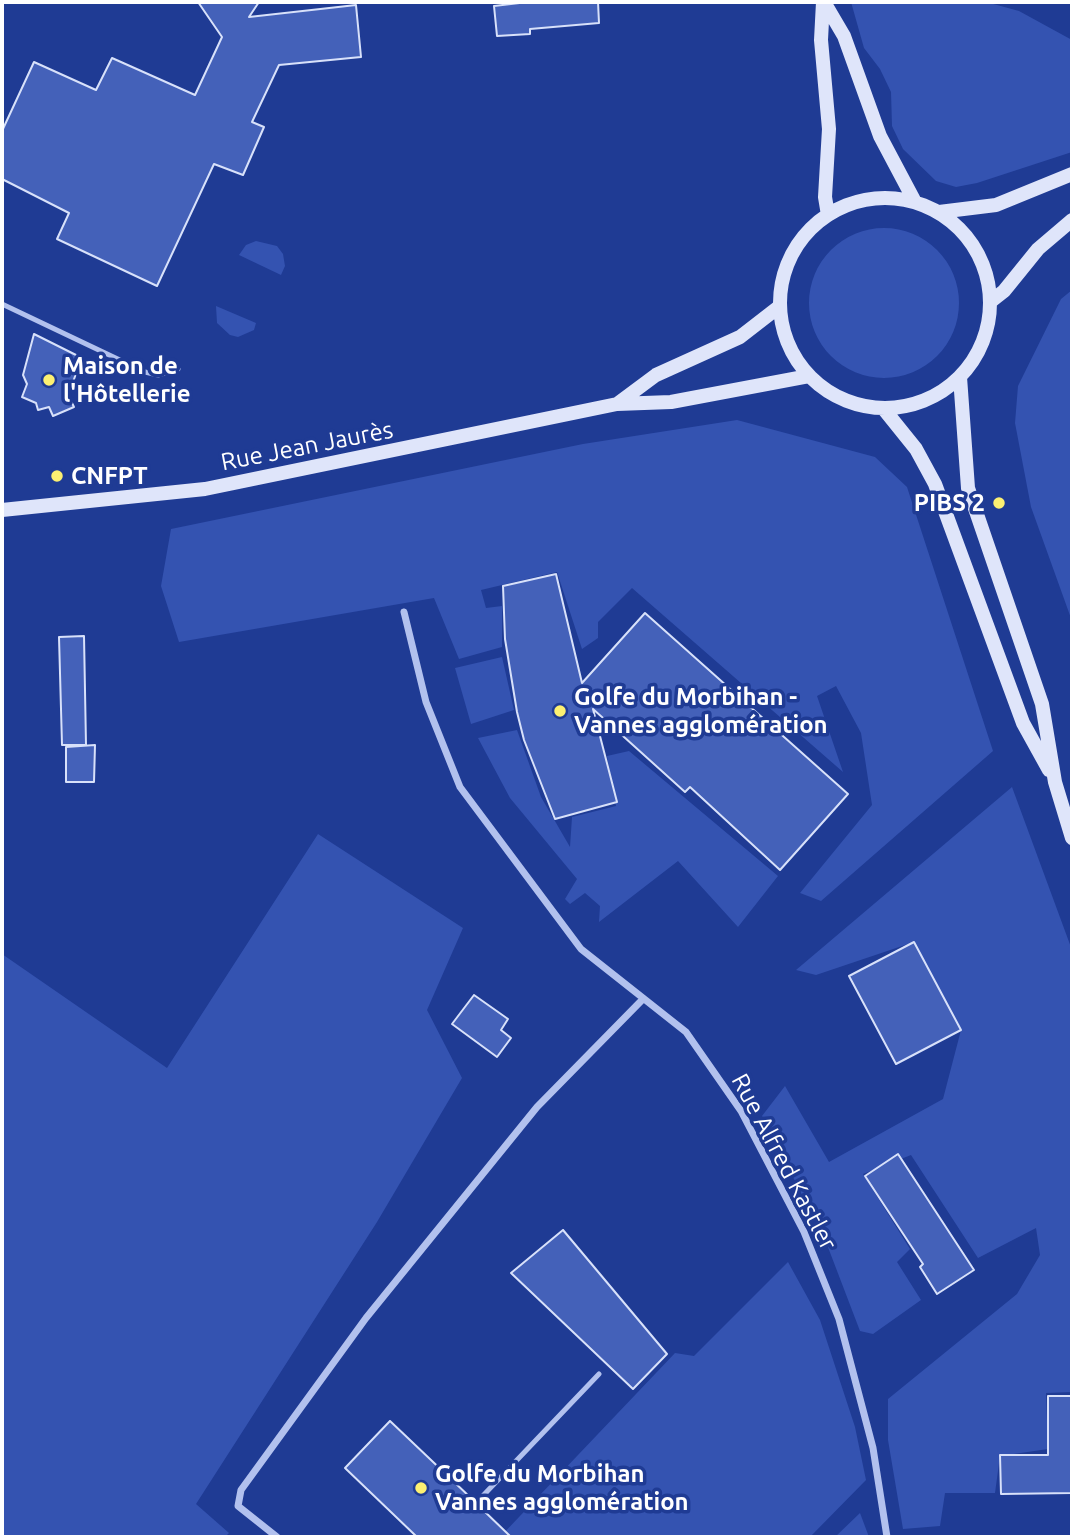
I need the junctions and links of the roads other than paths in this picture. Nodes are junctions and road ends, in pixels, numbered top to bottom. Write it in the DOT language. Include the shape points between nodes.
graph roads {
  1 [pos="823,2"];
  2 [pos="1072,174"];
  3 [pos="915,202"];
  4 [pos="939,212"];
  5 [pos="828,215"];
  6 [pos="1072,220"];
  7 [pos="990,302"];
  8 [pos="2,304"];
  9 [pos="780,306"];
  10 [pos="178,369"];
  11 [pos="809,376"];
  12 [pos="960,377"];
  13 [pos="617,404"];
  14 [pos="883,408"];
  15 [pos="2,510"];
  16 [pos="404,612"];
  17 [pos="1055,782"];
  18 [pos="1072,838"];
  19 [pos="643,999"];
  20 [pos="599,1374"];
  21 [pos="476,1503"];
  22 [pos="277,1537"];
  23 [pos="887,1537"];
  1 -- 3 [label="main road" via="844,36 880,136"];
  1 -- 5 [label="main road"];
  2 -- 4 [label="main road" via="996,205"];
  3 -- 4 [label="main road"];
  3 -- 5 [label="main road" via="870,198"];
  4 -- 7 [label="main road" via="976,250"];
  5 -- 9 [label="main road" via="802,239 785,270"];
  6 -- 7 [label="main road" via="1038,249 1004,292"];
  7 -- 12 [label="main road" via="982,343"];
  8 -- 10 [label="lane" via="145,372 158,375"];
  9 -- 11 [label="main road" via="784,331"];
  9 -- 13 [label="main road, Rue Jean Jaurès" via="740,337 656,375"];
  11 -- 13 [label="main road, Rue Jean Jaurès" via="671,402"];
  11 -- 14 [label="main road" via="856,404"];
  12 -- 14 [label="main road" via="911,405"];
  12 -- 17 [label="main road" via="968,488 1042,704"];
  13 -- 15 [label="main road, Rue Jean Jaurès" via="205,489"];
  14 -- 17 [label="main road" via="916,449 935,484 1023,723"];
  16 -- 19 [label="street, Rue Alfred Kastler" via="426,702 460,788 581,949"];
  17 -- 18 [label="main road"];
  19 -- 22 [label="street" via="537,1107 366,1318 241,1490 239,1506"];
  19 -- 23 [label="street, Rue Alfred Kastler" via="686,1032 741,1111 804,1232 851,1360 873,1448"];
  20 -- 21 [label="lane"];
}
